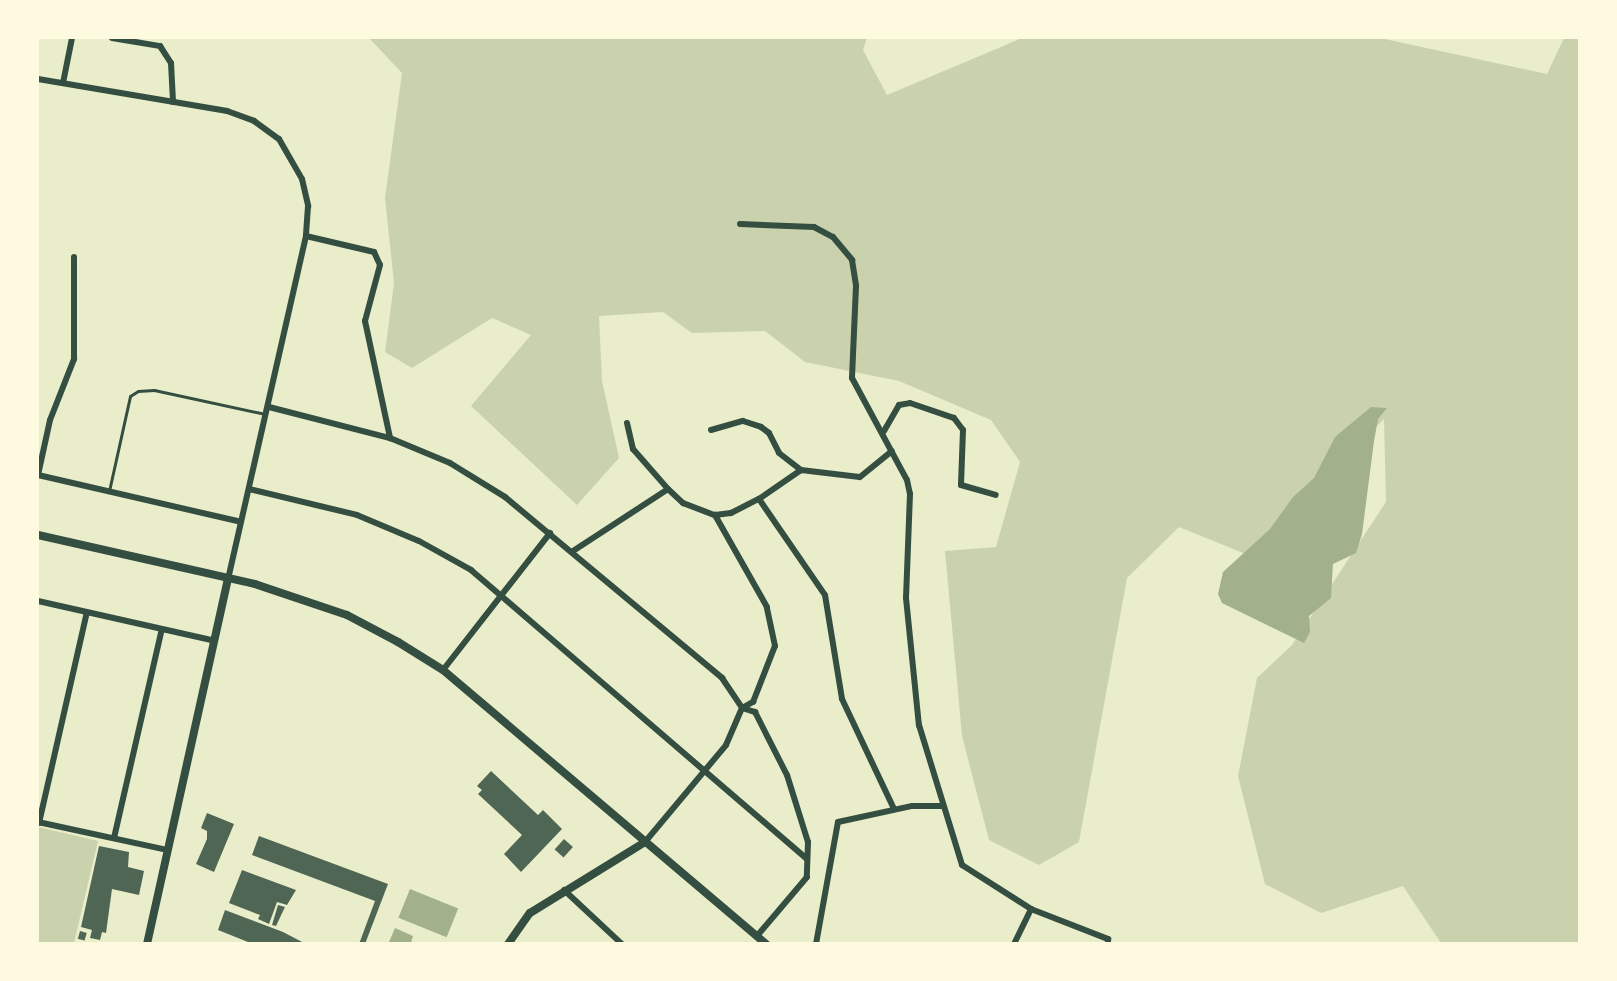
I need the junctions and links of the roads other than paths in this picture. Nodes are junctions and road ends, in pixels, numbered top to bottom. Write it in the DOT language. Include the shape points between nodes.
graph roads {
  1 [pos="72,38"];
  2 [pos="112,38"];
  3 [pos="38,79"];
  4 [pos="63,83"];
  5 [pos="173,102"];
  6 [pos="740,224"];
  7 [pos="306,236"];
  8 [pos="74,257"];
  9 [pos="269,406"];
  10 [pos="267,414"];
  11 [pos="627,423"];
  12 [pos="711,430"];
  13 [pos="884,431"];
  14 [pos="390,438"];
  15 [pos="892,451"];
  16 [pos="801,470"];
  17 [pos="38,475"];
  18 [pos="249,489"];
  19 [pos="668,489"];
  20 [pos="109,492"];
  21 [pos="996,495"];
  22 [pos="759,499"];
  23 [pos="715,515"];
  24 [pos="241,522"];
  25 [pos="550,533"];
  26 [pos="38,535"];
  27 [pos="573,551"];
  28 [pos="228,578"];
  29 [pos="502,597"];
  30 [pos="38,601"];
  31 [pos="87,612"];
  32 [pos="162,629"];
  33 [pos="215,641"];
  34 [pos="443,670"];
  35 [pos="742,708"];
  36 [pos="705,771"];
  37 [pos="942,806"];
  38 [pos="894,809"];
  39 [pos="38,822"];
  40 [pos="114,838"];
  41 [pos="645,842"];
  42 [pos="168,850"];
  43 [pos="807,859"];
  44 [pos="564,890"];
  45 [pos="1031,909"];
  46 [pos="757,936"];
  47 [pos="147,944"];
  48 [pos="508,944"];
  49 [pos="622,944"];
  50 [pos="766,944"];
  51 [pos="816,944"];
  52 [pos="1014,944"];
  53 [pos="1107,944"];
  1 -- 4 [label="street"];
  2 -- 5 [label="street" via="160,46 171,63"];
  3 -- 4 [label="street"];
  4 -- 5 [label="street"];
  5 -- 7 [label="street" via="227,111 254,122 279,139 302,179 308,206"];
  6 -- 13 [label="street" via="814,227 847,250 856,286 852,378"];
  7 -- 9 [label="street"];
  7 -- 14 [label="street" via="374,252 380,265 364,321"];
  8 -- 17 [label="street" via="74,359 50,420"];
  9 -- 10 [label="street"];
  9 -- 14 [label="street"];
  10 -- 18 [label="street"];
  10 -- 20 [label="lane" via="154,390 138,391 130,396"];
  11 -- 19 [label="street" via="633,449"];
  12 -- 16 [label="street" via="743,422 761,427 769,433 779,453"];
  13 -- 15 [label="street"];
  13 -- 21 [label="street" via="899,405 910,403 954,418 963,430 961,485"];
  14 -- 25 [label="street" via="450,463 505,496"];
  15 -- 16 [label="street" via="860,477"];
  15 -- 37 [label="street" via="908,480 910,494 906,598 919,725"];
  16 -- 22 [label="street"];
  17 -- 20 [label="street"];
  18 -- 24 [label="street"];
  18 -- 29 [label="street" via="357,515 419,541 471,570"];
  19 -- 23 [label="street" via="683,503"];
  19 -- 27 [label="street"];
  20 -- 24 [label="street"];
  22 -- 23 [label="street" via="731,513"];
  22 -- 38 [label="street" via="825,595 842,699"];
  23 -- 35 [label="street" via="767,607 774,627 775,646 757,692 753,702"];
  24 -- 28 [label="street"];
  25 -- 27 [label="street"];
  25 -- 29 [label="street"];
  26 -- 28 [label="street"];
  27 -- 35 [label="street" via="722,678"];
  28 -- 33 [label="street"];
  28 -- 34 [label="street" via="347,615"];
  29 -- 34 [label="street"];
  29 -- 36 [label="street"];
  30 -- 31 [label="street"];
  31 -- 32 [label="street"];
  31 -- 39 [label="street"];
  32 -- 33 [label="street"];
  32 -- 40 [label="street"];
  33 -- 42 [label="street"];
  34 -- 41 [label="street"];
  35 -- 36 [label="street" via="726,745"];
  35 -- 43 [label="street" via="755,712 787,775 808,842"];
  36 -- 41 [label="street"];
  36 -- 43 [label="street"];
  37 -- 38 [label="street"];
  37 -- 45 [label="street" via="962,865"];
  38 -- 51 [label="street" via="838,822"];
  39 -- 40 [label="street"];
  40 -- 42 [label="street"];
  41 -- 44 [label="street"];
  41 -- 46 [label="street"];
  42 -- 47 [label="street"];
  43 -- 46 [label="street" via="807,877"];
  44 -- 48 [label="street" via="530,913"];
  44 -- 49 [label="street"];
  45 -- 52 [label="street"];
  45 -- 53 [label="street" via="1108,939"];
  46 -- 50 [label="street"];
}
